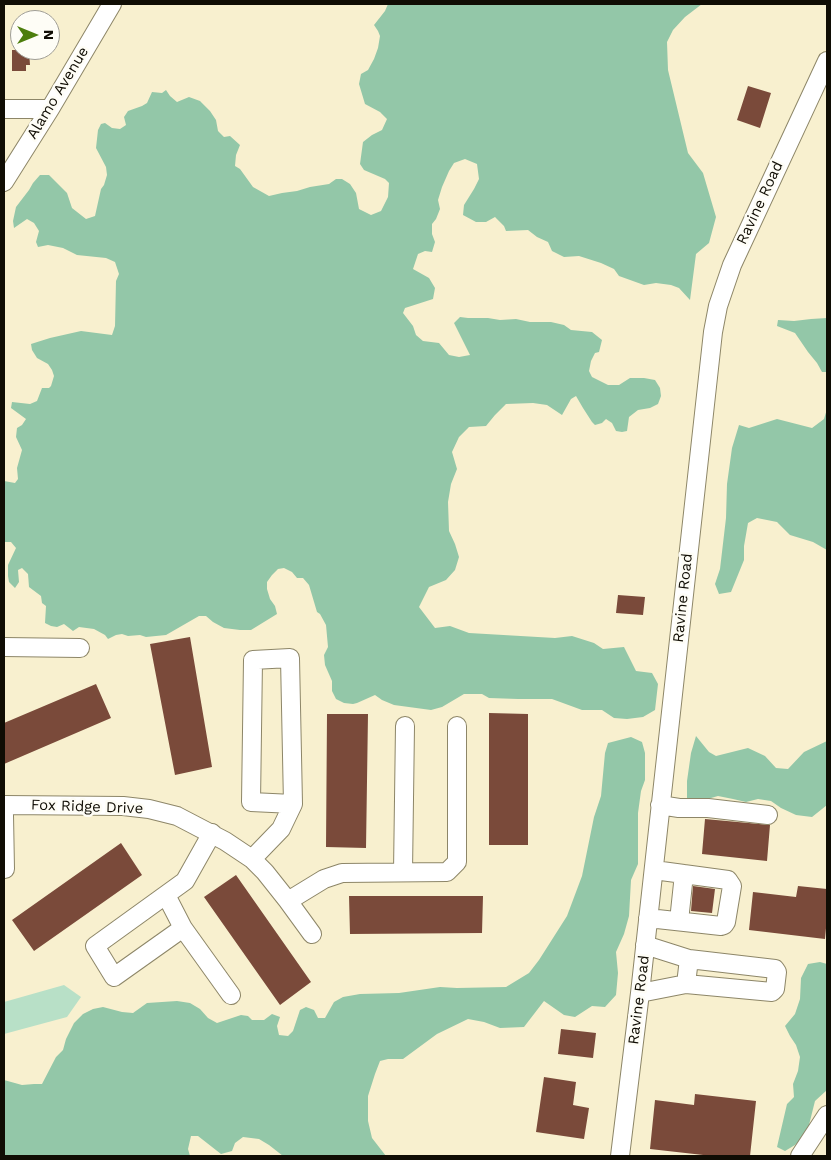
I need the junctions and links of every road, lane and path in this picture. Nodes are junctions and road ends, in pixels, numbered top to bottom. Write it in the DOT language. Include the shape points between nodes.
graph roads {
  1 [pos="112,4"];
  2 [pos="827,61"];
  3 [pos="50,108"];
  4 [pos="4,109"];
  5 [pos="4,182"];
  6 [pos="4,647"];
  7 [pos="80,648"];
  8 [pos="404,726"];
  9 [pos="457,726"];
  10 [pos="293,804"];
  11 [pos="660,805"];
  12 [pos="4,806"];
  13 [pos="4,815"];
  14 [pos="768,815"];
  15 [pos="212,833"];
  16 [pos="252,859"];
  17 [pos="5,869"];
  18 [pos="654,870"];
  19 [pos="403,872"];
  20 [pos="684,874"];
  21 [pos="166,895"];
  22 [pos="288,901"];
  23 [pos="648,918"];
  24 [pos="679,920"];
  25 [pos="183,928"];
  26 [pos="312,934"];
  27 [pos="645,945"];
  28 [pos="689,959"];
  29 [pos="686,984"];
  30 [pos="640,993"];
  31 [pos="231,995"];
  32 [pos="827,1115"];
  33 [pos="620,1156"];
  34 [pos="800,1156"];
  1 -- 3 [label="street, Alamo Avenue"];
  2 -- 11 [label="street, Ravine Road" via="742,241 718,306"];
  3 -- 4 [label="street"];
  3 -- 5 [label="street, Alamo Avenue"];
  6 -- 7 [label="street"];
  8 -- 19 [label="street"];
  9 -- 19 [label="street" via="457,862 447,872"];
  10 -- 10 [label="street" via="290,658 253,660 251,802"];
  10 -- 16 [label="street" via="281,829"];
  11 -- 14 [label="street"];
  11 -- 18 [label="street, Ravine Road"];
  12 -- 15 [label="street, Fox Ridge Drive" via="149,809 177,816"];
  13 -- 17 [label="street"];
  15 -- 16 [label="street, Fox Ridge Drive"];
  15 -- 21 [label="street" via="185,881"];
  16 -- 22 [label="street, Fox Ridge Drive"];
  18 -- 20 [label="street"];
  18 -- 23 [label="street, Ravine Road"];
  19 -- 22 [label="street" via="342,873"];
  20 -- 24 [label="street"];
  20 -- 24 [label="street" via="728,880 732,886 724,925"];
  21 -- 25 [label="street"];
  21 -- 25 [label="street" via="95,946 114,978"];
  22 -- 26 [label="street, Fox Ridge Drive"];
  23 -- 24 [label="street"];
  23 -- 27 [label="street, Ravine Road"];
  25 -- 31 [label="street"];
  27 -- 28 [label="street"];
  27 -- 30 [label="street, Ravine Road"];
  28 -- 29 [label="street"];
  28 -- 29 [label="street" via="775,969 775,989 772,992"];
  29 -- 30 [label="street"];
  30 -- 33 [label="street, Ravine Road"];
  32 -- 34 [label="street"];
}
